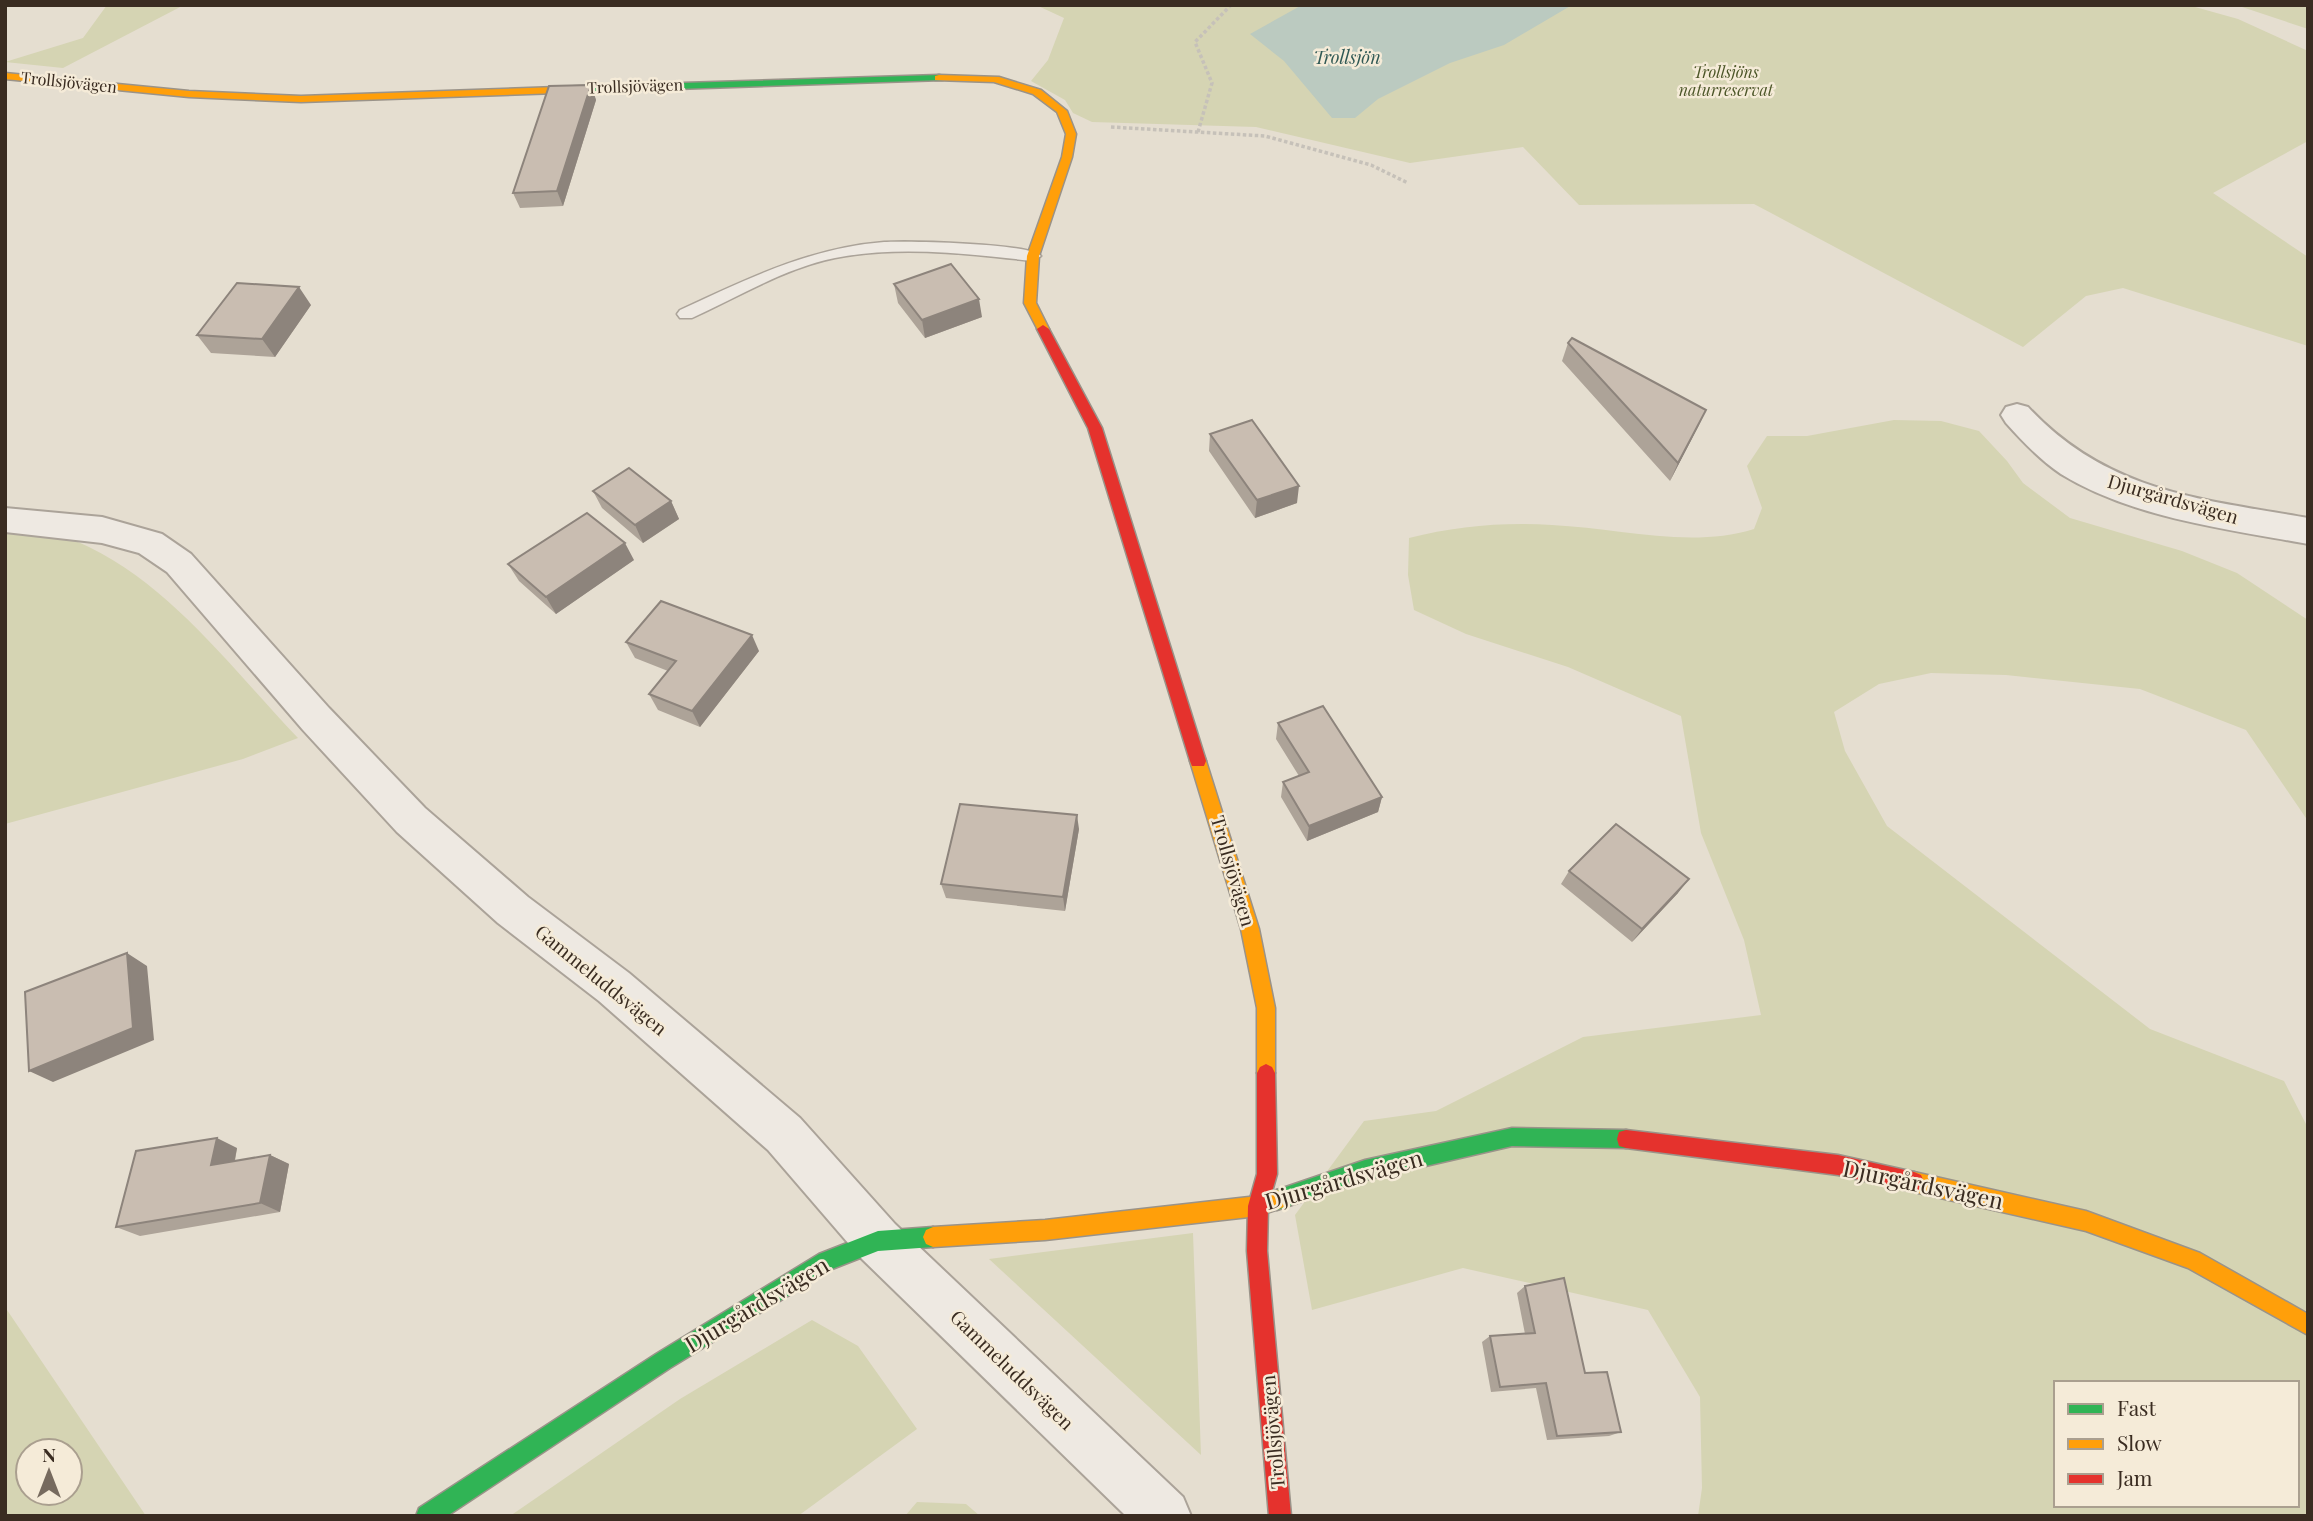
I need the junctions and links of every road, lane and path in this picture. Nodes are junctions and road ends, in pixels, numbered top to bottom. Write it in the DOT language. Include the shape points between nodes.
graph roads {
  1 [pos="1231,5"];
  2 [pos="5,76"];
  3 [pos="1068,125"];
  4 [pos="1198,132"];
  5 [pos="1408,183"];
  6 [pos="1033,256"];
  7 [pos="686,314"];
  8 [pos="2017,415"];
  9 [pos="5,520"];
  10 [pos="2308,531"];
  11 [pos="1258,1206"];
  12 [pos="878,1241"];
  13 [pos="2308,1325"];
  14 [pos="427,1516"];
  15 [pos="1164,1516"];
  16 [pos="1280,1516"];
  1 -- 4 [label="path" via="1195,42 1212,83"];
  2 -- 3 [label="street, Trollsjövägen" via="189,94 301,99 831,79 996,79 1037,92 1062,111"];
  3 -- 4 [label="path"];
  3 -- 6 [label="street, Trollsjövägen" via="1067,157"];
  4 -- 5 [label="path" via="1265,136 1371,165"];
  6 -- 7 [label="lane" via="892,245 834,254 799,264"];
  6 -- 11 [label="street, Trollsjövägen" via="1030,303 1095,428 1251,929 1266,1008 1268,1070 1267,1174"];
  8 -- 10 [label="street, Djurgårdsvägen" via="2073,466 2111,484 2236,518"];
  9 -- 12 [label="street, Gammeluddsvägen" via="102,530 150,542 179,563 411,820 784,1134"];
  11 -- 12 [label="street, Djurgårdsvägen" via="1045,1230"];
  11 -- 13 [label="street, Djurgårdsvägen" via="1365,1170 1513,1137 1624,1139 1838,1165 2086,1221 2193,1260"];
  11 -- 16 [label="street, Trollsjövägen" via="1257,1251"];
  12 -- 14 [label="street, Djurgårdsvägen" via="826,1261 663,1361"];
  12 -- 15 [label="street, Gammeluddsvägen"];
}
